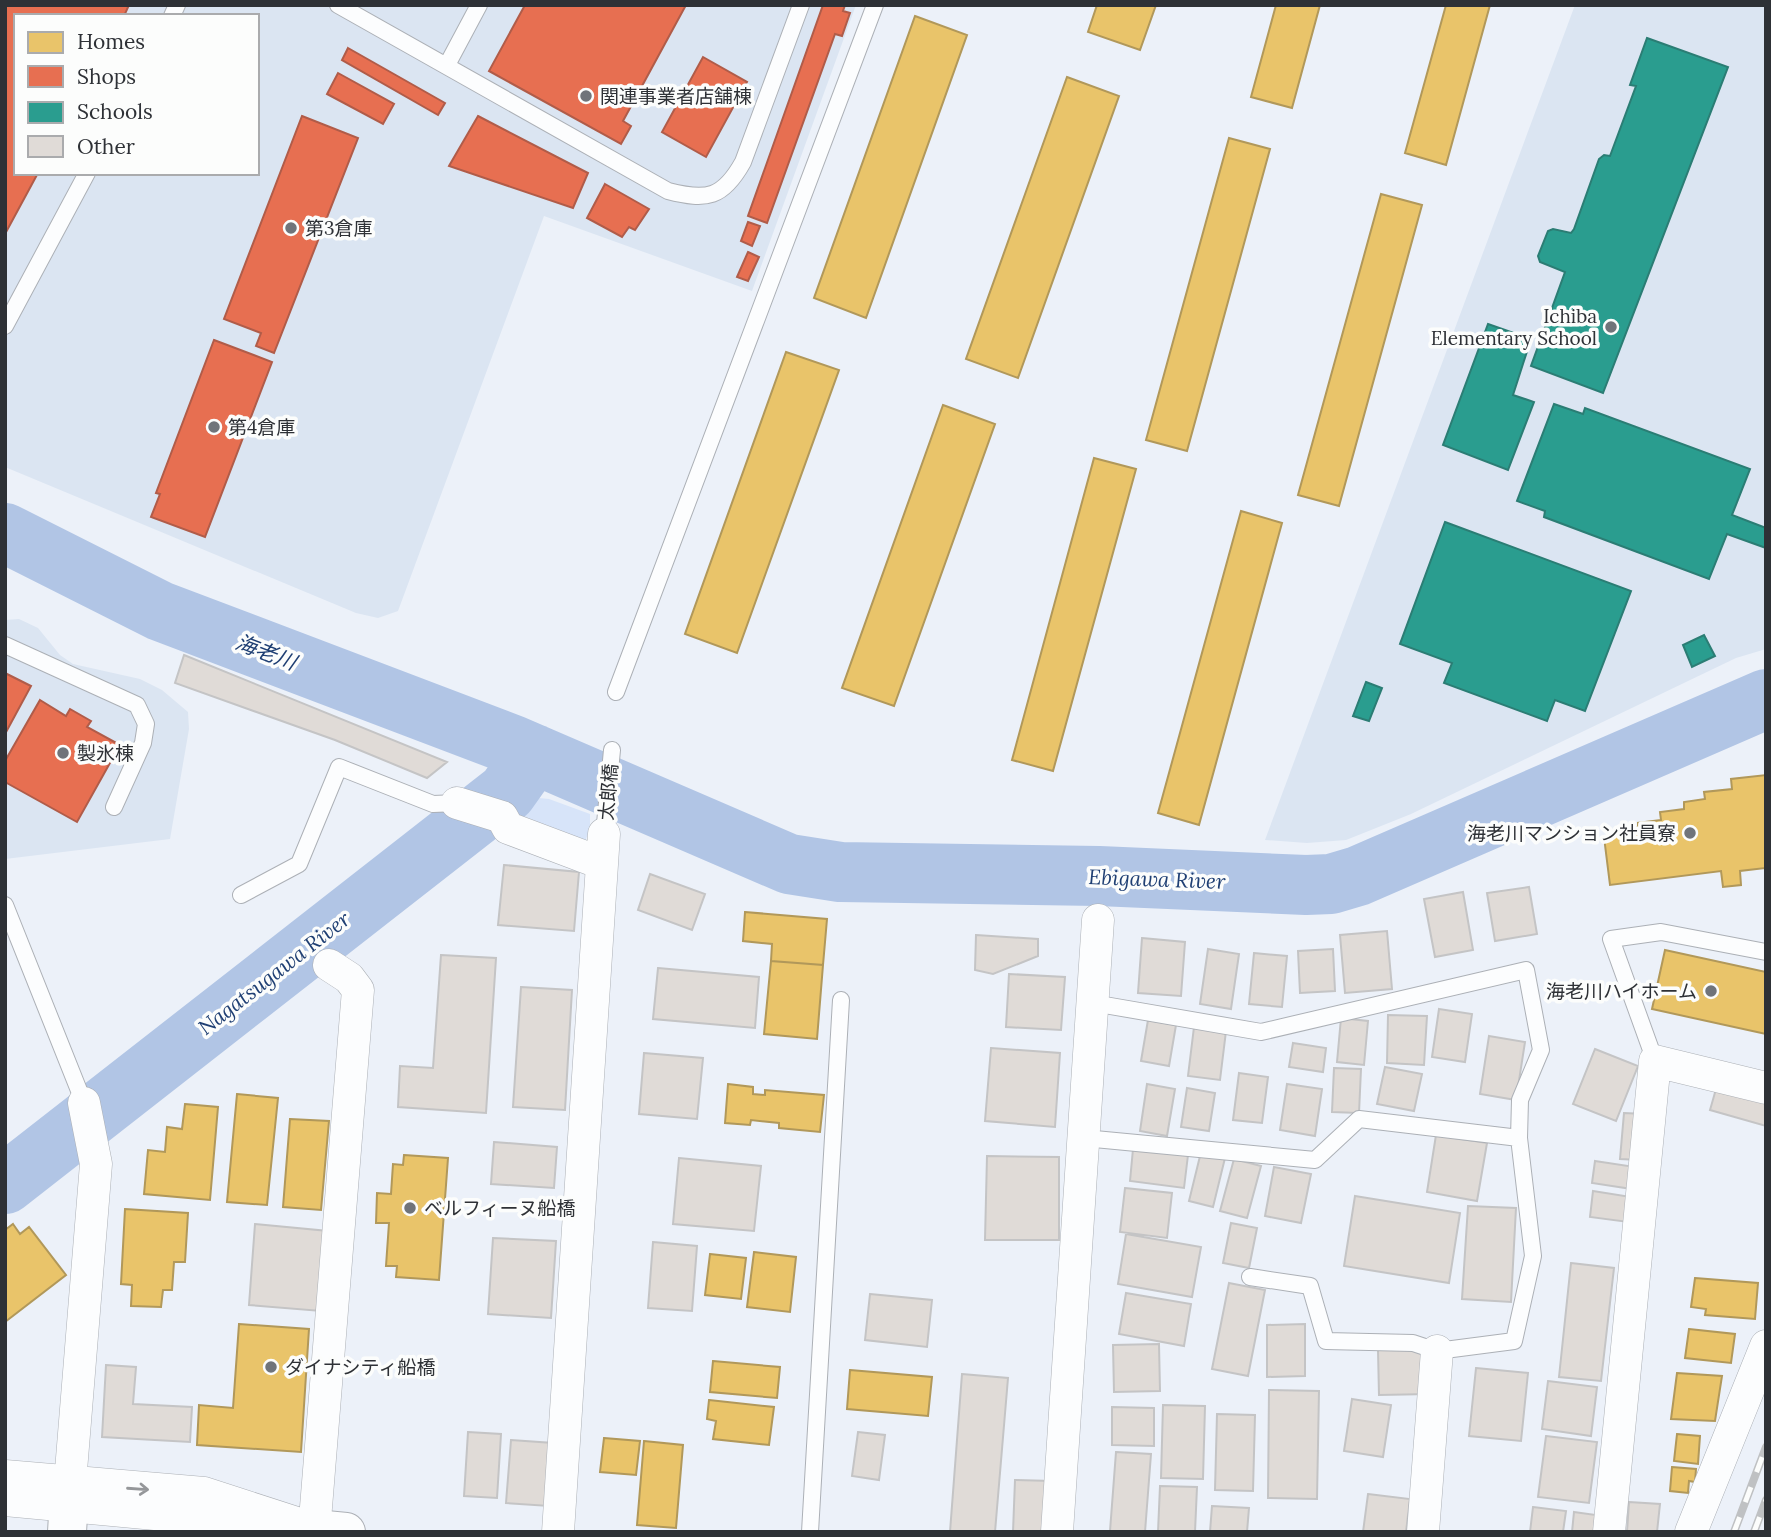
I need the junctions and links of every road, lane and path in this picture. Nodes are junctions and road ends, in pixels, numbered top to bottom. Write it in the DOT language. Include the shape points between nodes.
graph roads {
  1 [pos="338,5"];
  2 [pos="479,5"];
  3 [pos="801,5"];
  4 [pos="875,5"];
  5 [pos="447,65"];
  6 [pos="86,175"];
  7 [pos="5,327"];
  8 [pos="5,645"];
  9 [pos="616,692"];
  10 [pos="612,750"];
  11 [pos="461,804"];
  12 [pos="114,807"];
  13 [pos="603,848"];
  14 [pos="241,895"];
  15 [pos="5,905"];
  16 [pos="1098,920"];
  17 [pos="1766,952"];
  18 [pos="329,965"];
  19 [pos="841,1000"];
  20 [pos="1093,1003"];
  21 [pos="1655,1061"];
  22 [pos="1766,1088"];
  23 [pos="84,1102"];
  24 [pos="1084,1138"];
  25 [pos="1519,1138"];
  26 [pos="1251,1277"];
  27 [pos="1766,1346"];
  28 [pos="1437,1351"];
  29 [pos="5,1476"];
  30 [pos="5,1500"];
  31 [pos="69,1507"];
  32 [pos="325,1531"];
  33 [pos="558,1532"];
  34 [pos="810,1532"];
  35 [pos="1057,1532"];
  36 [pos="1423,1532"];
  37 [pos="1609,1532"];
  38 [pos="1691,1532"];
  1 -- 5 [label="lane"];
  2 -- 5 [label="lane"];
  3 -- 5 [label="lane" via="733,181 719,193 695,198 668,191"];
  4 -- 9 [label="lane"];
  6 -- 7 [label="lane"];
  8 -- 12 [label="lane" via="137,705 146,724 143,743"];
  10 -- 13 [label="lane, 太郎橋"];
  11 -- 13 [label="street" via="502,817 508,828"];
  11 -- 14 [label="lane" via="433,804 339,767 299,864"];
  13 -- 33 [label="street"];
  15 -- 23 [label="lane"];
  16 -- 20 [label="street"];
  17 -- 21 [label="lane" via="1661,932 1611,939"];
  18 -- 32 [label="street" via="358,990"];
  19 -- 34 [label="lane"];
  20 -- 24 [label="street"];
  20 -- 25 [label="lane" via="1261,1032 1526,970 1541,1050 1520,1100"];
  21 -- 22 [label="street"];
  21 -- 37 [label="street"];
  23 -- 31 [label="street" via="96,1164"];
  24 -- 25 [label="lane" via="1315,1160 1359,1119"];
  24 -- 35 [label="street"];
  25 -- 28 [label="lane" via="1533,1256 1514,1341"];
  26 -- 28 [label="lane" via="1310,1286 1326,1341 1413,1343"];
  27 -- 38 [label="street"];
  28 -- 36 [label="street"];
  29 -- 31 [label="street"];
  30 -- 31 [label="street"];
  31 -- 32 [label="street"];
}
